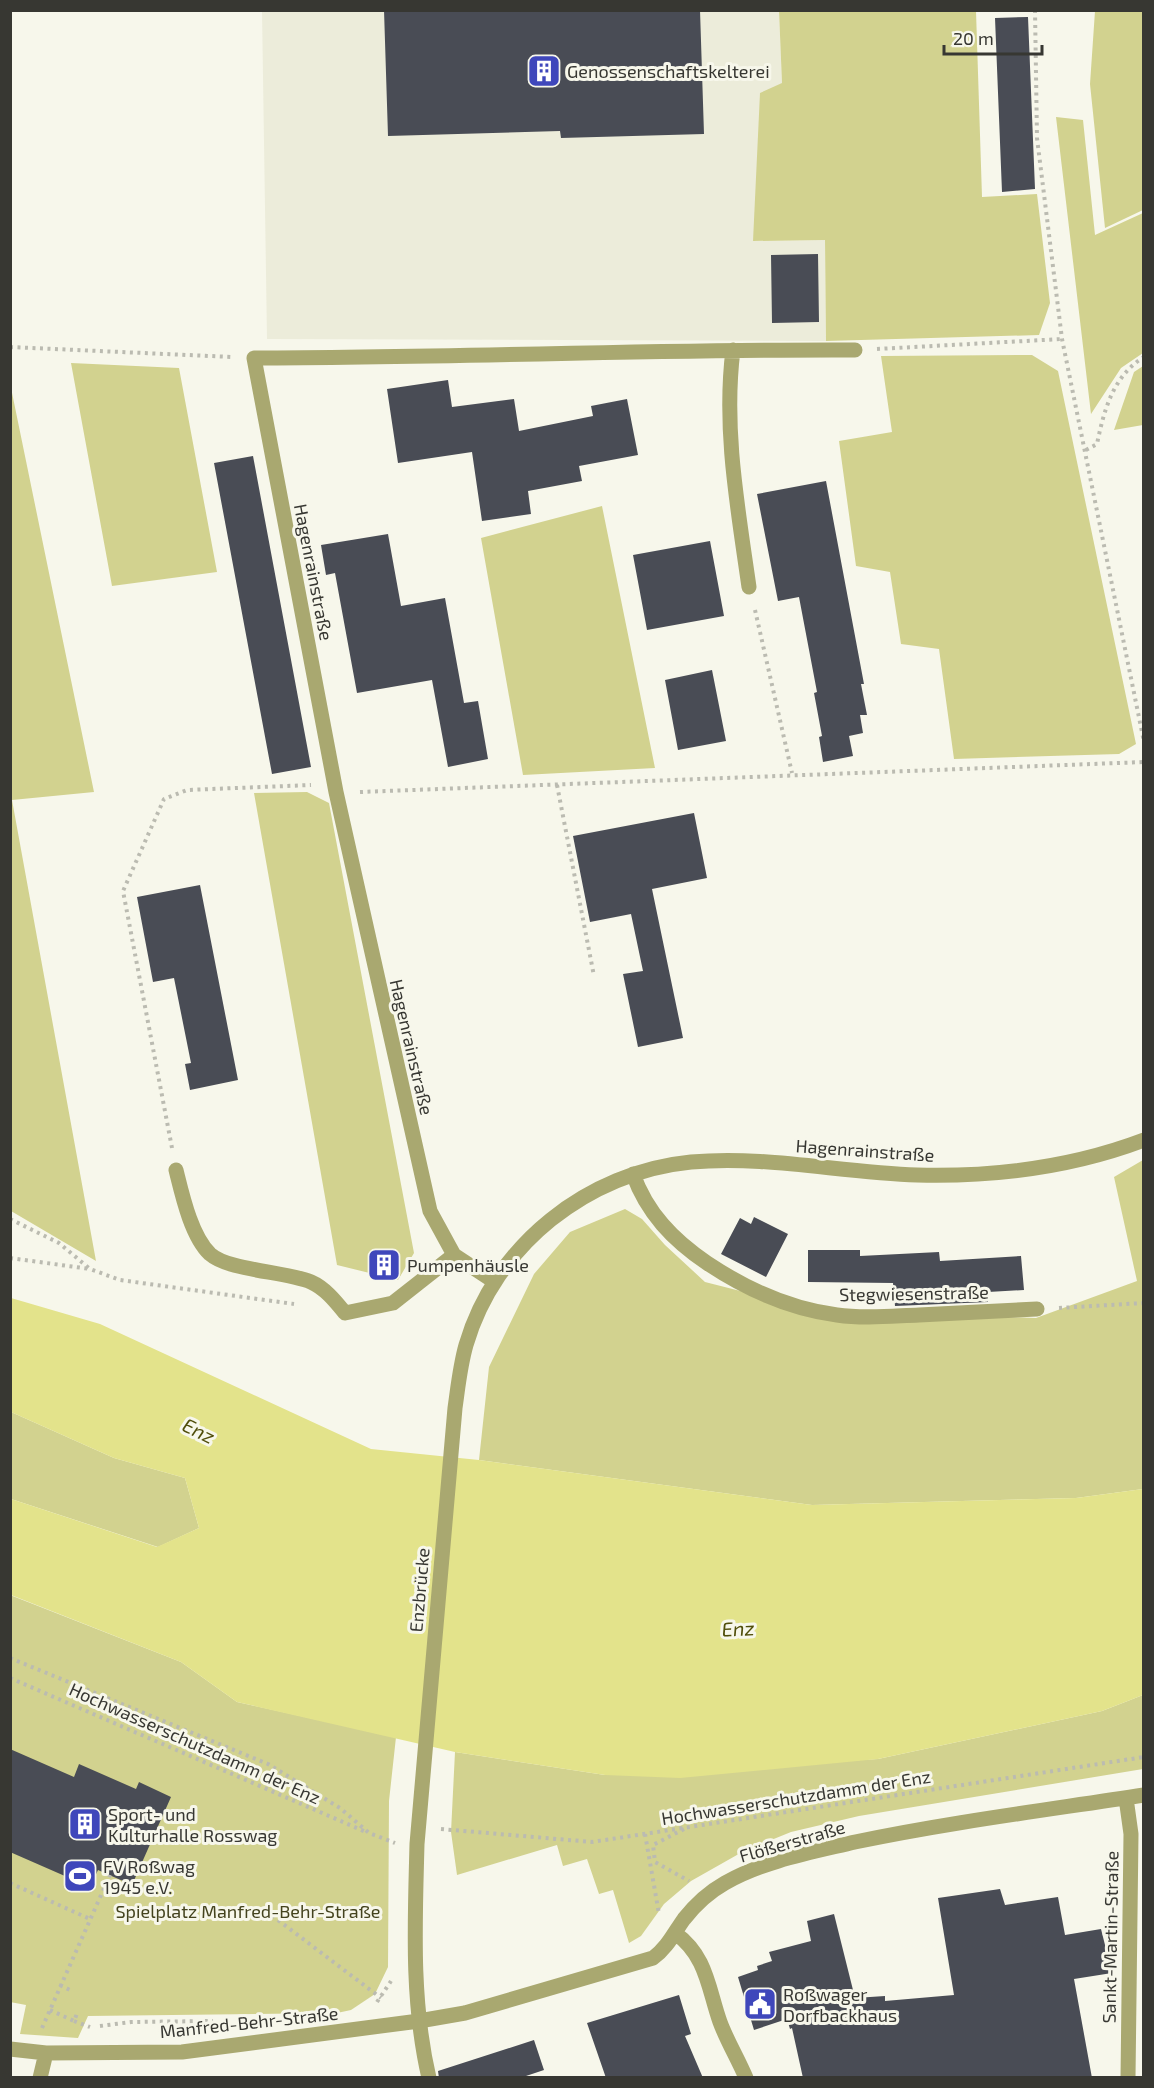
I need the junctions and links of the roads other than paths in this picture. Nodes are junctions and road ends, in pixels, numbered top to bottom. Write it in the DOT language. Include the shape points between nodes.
graph roads {
  1 [pos="733,350"];
  2 [pos="855,351"];
  3 [pos="749,587"];
  4 [pos="1143,1140"];
  5 [pos="176,1170"];
  6 [pos="633,1174"];
  7 [pos="454,1255"];
  8 [pos="495,1281"];
  9 [pos="1037,1309"];
  10 [pos="1143,1795"];
  11 [pos="1126,1798"];
  12 [pos="675,1933"];
  13 [pos="418,2021"];
  14 [pos="10,2049"];
  15 [pos="46,2054"];
  16 [pos="40,2078"];
  17 [pos="429,2078"];
  18 [pos="746,2078"];
  19 [pos="1128,2078"];
  1 -- 2 [label="street"];
  1 -- 3 [label="street" via="728,388 734,480"];
  1 -- 7 [label="street, Hagenrainstraße" via="435,358 254,358 335,788 430,1211"];
  4 -- 6 [label="street, Hagenrainstraße" via="1069,1163 985,1174 916,1175 719,1162 673,1164"];
  5 -- 7 [label="street" via="187,1216 210,1254 232,1264 313,1283 345,1313 393,1303"];
  6 -- 8 [label="street, Hagenrainstraße" via="585,1196 556,1215 518,1251"];
  6 -- 9 [label="street, Stegwiesenstraße" via="651,1213 672,1236 722,1273 778,1300 838,1315 870,1317"];
  7 -- 8 [label="street, Hagenrainstraße"];
  8 -- 13 [label="street, Enzbrücke" via="466,1344 455,1408 417,1844"];
  10 -- 11 [label="street, Flößerstraße"];
  11 -- 12 [label="street, Flößerstraße" via="911,1831 755,1870 711,1893"];
  11 -- 19 [label="street, Sankt-Martin-Straße" via="1131,1834"];
  12 -- 13 [label="street, Flößerstraße" via="659,1953 645,1961 465,2013"];
  12 -- 18 [label="street" via="690,1944 700,1959 721,2024"];
  13 -- 15 [label="street, Manfred-Behr-Straße" via="182,2052"];
  13 -- 17 [label="street, Enzbrücke"];
  14 -- 15 [label="street, Manfred-Behr-Straße"];
  15 -- 16 [label="street"];
}
